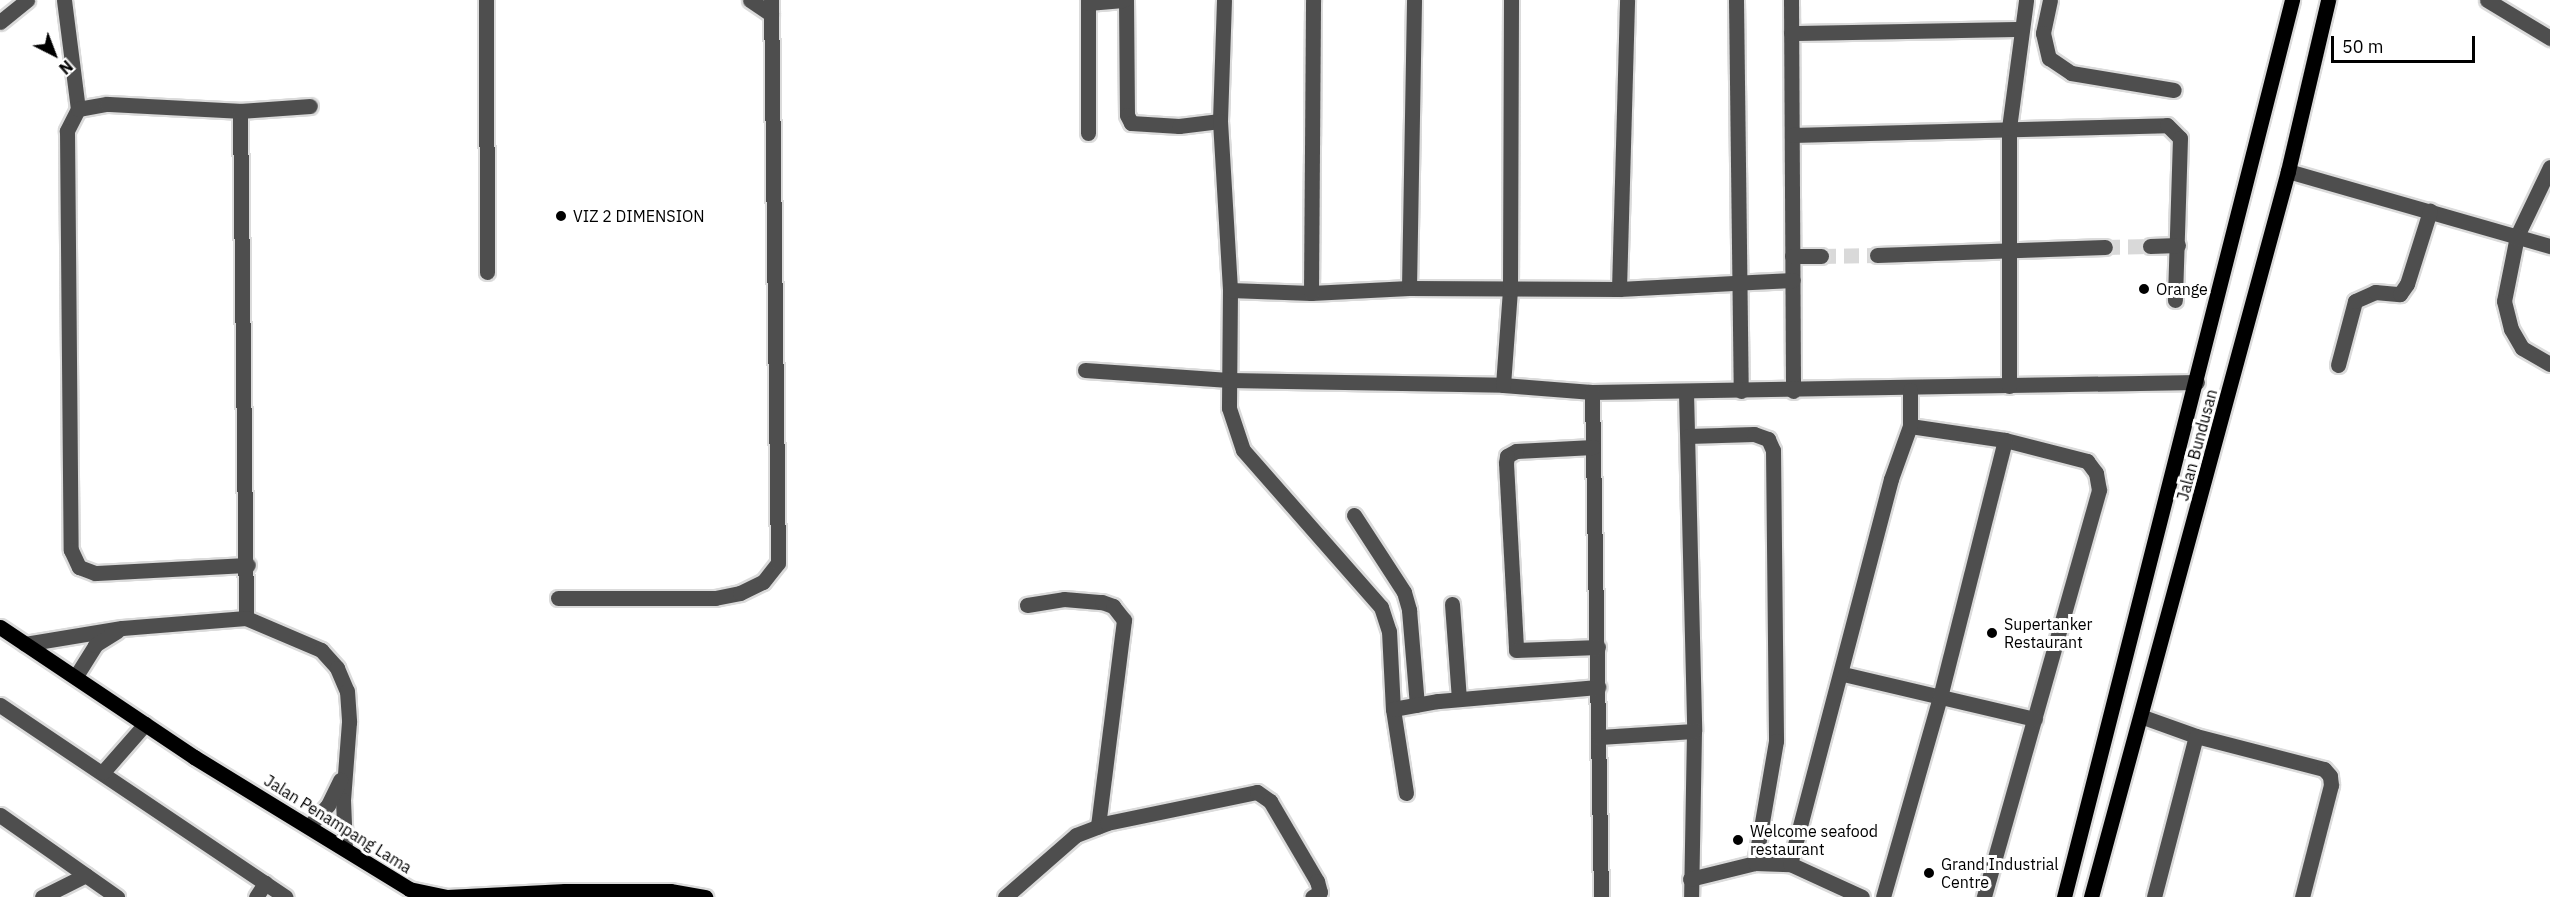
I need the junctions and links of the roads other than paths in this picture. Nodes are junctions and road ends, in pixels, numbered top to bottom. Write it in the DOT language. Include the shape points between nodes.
graph roads {
  1 [pos="27,0"];
  2 [pos="64,0"];
  3 [pos="486,0"];
  4 [pos="750,0"];
  5 [pos="1124,0"];
  6 [pos="1224,0"];
  7 [pos="1313,0"];
  8 [pos="1414,0"];
  9 [pos="1511,0"];
  10 [pos="1627,0"];
  11 [pos="1736,0"];
  12 [pos="1791,0"];
  13 [pos="2026,0"];
  14 [pos="2050,0"];
  15 [pos="2292,0"];
  16 [pos="2328,0"];
  17 [pos="2487,0"];
  18 [pos="1088,1"];
  19 [pos="771,7"];
  20 [pos="0,22"];
  21 [pos="2022,29"];
  22 [pos="1791,33"];
  23 [pos="2550,38"];
  24 [pos="2174,90"];
  25 [pos="309,106"];
  26 [pos="78,109"];
  27 [pos="240,111"];
  28 [pos="1220,121"];
  29 [pos="2009,129"];
  30 [pos="1088,133"];
  31 [pos="1792,135"];
  32 [pos="2550,167"];
  33 [pos="2288,171"];
  34 [pos="2430,211"];
  35 [pos="2517,236"];
  36 [pos="2178,245"];
  37 [pos="2150,246"];
  38 [pos="2550,246"];
  39 [pos="2105,247"];
  40 [pos="2008,249"];
  41 [pos="1877,255"];
  42 [pos="1792,256"];
  43 [pos="1821,256"];
  44 [pos="487,272"];
  45 [pos="1793,280"];
  46 [pos="1741,281"];
  47 [pos="1409,288"];
  48 [pos="1510,289"];
  49 [pos="1619,289"];
  50 [pos="1230,290"];
  51 [pos="1311,293"];
  52 [pos="2175,300"];
  53 [pos="2550,364"];
  54 [pos="2338,365"];
  55 [pos="1085,370"];
  56 [pos="1228,380"];
  57 [pos="2197,382"];
  58 [pos="1503,385"];
  59 [pos="2009,386"];
  60 [pos="1910,390"];
  61 [pos="1741,391"];
  62 [pos="1793,391"];
  63 [pos="1592,392"];
  64 [pos="1686,392"];
  65 [pos="1910,426"];
  66 [pos="1688,436"];
  67 [pos="2005,440"];
  68 [pos="1593,447"];
  69 [pos="1354,515"];
  70 [pos="248,565"];
  71 [pos="558,598"];
  72 [pos="1452,604"];
  73 [pos="1027,605"];
  74 [pos="246,618"];
  75 [pos="0,627"];
  76 [pos="122,628"];
  77 [pos="25,644"];
  78 [pos="1598,647"];
  79 [pos="1843,674"];
  80 [pos="76,676"];
  81 [pos="1598,687"];
  82 [pos="1940,697"];
  83 [pos="1459,699"];
  84 [pos="0,705"];
  85 [pos="1417,705"];
  86 [pos="1393,709"];
  87 [pos="2143,717"];
  88 [pos="2036,719"];
  89 [pos="145,724"];
  90 [pos="1694,731"];
  91 [pos="2196,736"];
  92 [pos="1599,737"];
  93 [pos="103,772"];
  94 [pos="343,775"];
  95 [pos="1406,794"];
  96 [pos="0,815"];
  97 [pos="310,825"];
  98 [pos="1098,826"];
  99 [pos="345,848"];
  100 [pos="1755,863"];
  101 [pos="1790,864"];
  102 [pos="86,875"];
  103 [pos="1690,879"];
  104 [pos="265,883"];
  105 [pos="42,897"];
  106 [pos="117,897"];
  107 [pos="256,897"];
  108 [pos="286,897"];
  109 [pos="498,897"];
  110 [pos="705,897"];
  111 [pos="1005,897"];
  112 [pos="1312,897"];
  113 [pos="1601,897"];
  114 [pos="1691,897"];
  115 [pos="1862,897"];
  116 [pos="1883,897"];
  117 [pos="1984,897"];
  118 [pos="2064,897"];
  119 [pos="2091,897"];
  120 [pos="2154,897"];
  121 [pos="2302,897"];
  1 -- 20 [label="street"];
  2 -- 26 [label="street"];
  3 -- 44 [label="street"];
  4 -- 19 [label="street"];
  5 -- 18 [label="street"];
  5 -- 28 [label="street" via="1126,115 1131,123 1179,126"];
  6 -- 28 [label="street"];
  7 -- 51 [label="street"];
  8 -- 47 [label="street"];
  9 -- 48 [label="street"];
  10 -- 49 [label="street"];
  11 -- 46 [label="street"];
  12 -- 22 [label="street"];
  13 -- 21 [label="street"];
  14 -- 24 [label="street" via="2043,33 2049,58 2071,73"];
  15 -- 57 [label="main road, Jalan Bundusan"];
  16 -- 33 [label="main road, Jalan Bundusan"];
  17 -- 23 [label="street"];
  18 -- 30 [label="street"];
  19 -- 71 [label="street" via="778,563 763,582 740,593 715,598"];
  21 -- 22 [label="street"];
  21 -- 29 [label="street"];
  22 -- 31 [label="street"];
  25 -- 27 [label="street"];
  26 -- 27 [label="street" via="107,104"];
  26 -- 70 [label="street" via="68,131 71,550 79,567 95,573"];
  27 -- 70 [label="street"];
  28 -- 50 [label="street"];
  29 -- 31 [label="street"];
  29 -- 36 [label="street" via="2168,125 2180,138"];
  29 -- 40 [label="street"];
  31 -- 42 [label="street"];
  32 -- 35 [label="street"];
  33 -- 34 [label="street"];
  33 -- 87 [label="main road, Jalan Bundusan"];
  34 -- 35 [label="street"];
  34 -- 54 [label="street" via="2408,284 2400,294 2375,292 2355,301"];
  35 -- 38 [label="street"];
  35 -- 53 [label="street" via="2504,301 2511,329 2522,348"];
  36 -- 37 [label="street"];
  36 -- 52 [label="street"];
  39 -- 40 [label="street"];
  40 -- 41 [label="street"];
  40 -- 59 [label="street"];
  42 -- 43 [label="street"];
  42 -- 45 [label="street"];
  45 -- 46 [label="street"];
  45 -- 62 [label="street"];
  46 -- 49 [label="street"];
  46 -- 61 [label="street"];
  47 -- 48 [label="street"];
  47 -- 51 [label="street"];
  48 -- 49 [label="street"];
  48 -- 58 [label="street"];
  50 -- 51 [label="street"];
  50 -- 56 [label="street"];
  55 -- 56 [label="street"];
  56 -- 58 [label="street"];
  56 -- 86 [label="street" via="1229,408 1243,450 1381,607 1389,631"];
  57 -- 59 [label="street"];
  57 -- 118 [label="main road, Jalan Bundusan"];
  58 -- 63 [label="street"];
  59 -- 60 [label="street"];
  60 -- 62 [label="street"];
  60 -- 65 [label="street"];
  61 -- 62 [label="street"];
  61 -- 64 [label="street"];
  63 -- 64 [label="street"];
  63 -- 68 [label="street"];
  64 -- 66 [label="street"];
  65 -- 67 [label="street"];
  65 -- 79 [label="street" via="1891,479"];
  66 -- 90 [label="street"];
  66 -- 100 [label="street" via="1754,434 1768,438 1773,450 1776,741"];
  67 -- 82 [label="street"];
  67 -- 88 [label="street" via="2087,461 2096,473 2099,490"];
  68 -- 78 [label="street"];
  68 -- 78 [label="street" via="1516,451 1507,456 1506,463 1516,650"];
  69 -- 85 [label="street" via="1404,592"];
  70 -- 74 [label="street"];
  72 -- 83 [label="street"];
  73 -- 98 [label="street" via="1064,599 1102,602 1113,606 1124,620"];
  74 -- 76 [label="street"];
  74 -- 94 [label="street" via="321,650 337,668 347,691 349,723"];
  75 -- 77 [label="main road, Jalan Penampang Lama"];
  76 -- 77 [label="street"];
  76 -- 80 [label="street" via="95,645"];
  77 -- 80 [label="main road, Jalan Penampang Lama"];
  78 -- 81 [label="street"];
  79 -- 82 [label="street"];
  79 -- 101 [label="street"];
  80 -- 89 [label="main road, Jalan Penampang Lama"];
  81 -- 83 [label="street"];
  81 -- 92 [label="street"];
  82 -- 88 [label="street"];
  82 -- 116 [label="street"];
  83 -- 85 [label="street"];
  84 -- 93 [label="street"];
  85 -- 86 [label="street"];
  86 -- 95 [label="street"];
  87 -- 91 [label="street"];
  87 -- 119 [label="main road, Jalan Bundusan"];
  88 -- 117 [label="street"];
  89 -- 93 [label="street"];
  89 -- 97 [label="main road, Jalan Penampang Lama"];
  90 -- 92 [label="street"];
  90 -- 103 [label="street"];
  91 -- 120 [label="street"];
  91 -- 121 [label="street" via="2324,770 2330,776 2331,785"];
  92 -- 113 [label="street"];
  93 -- 104 [label="street"];
  94 -- 97 [label="street" via="328,805"];
  94 -- 99 [label="street"];
  96 -- 102 [label="street"];
  97 -- 99 [label="main road, Jalan Penampang Lama"];
  98 -- 111 [label="street" via="1076,835"];
  98 -- 112 [label="street" via="1241,792 1257,792 1270,801 1317,880 1320,892"];
  99 -- 109 [label="main road, Jalan Penampang Lama" via="409,889 447,897"];
  100 -- 101 [label="street"];
  100 -- 103 [label="street"];
  101 -- 115 [label="street"];
  102 -- 105 [label="street"];
  102 -- 106 [label="street"];
  103 -- 114 [label="street"];
  104 -- 107 [label="street"];
  104 -- 108 [label="street"];
  109 -- 110 [label="main road, Jalan Penampang Lama" via="565,891 670,891"];
}
